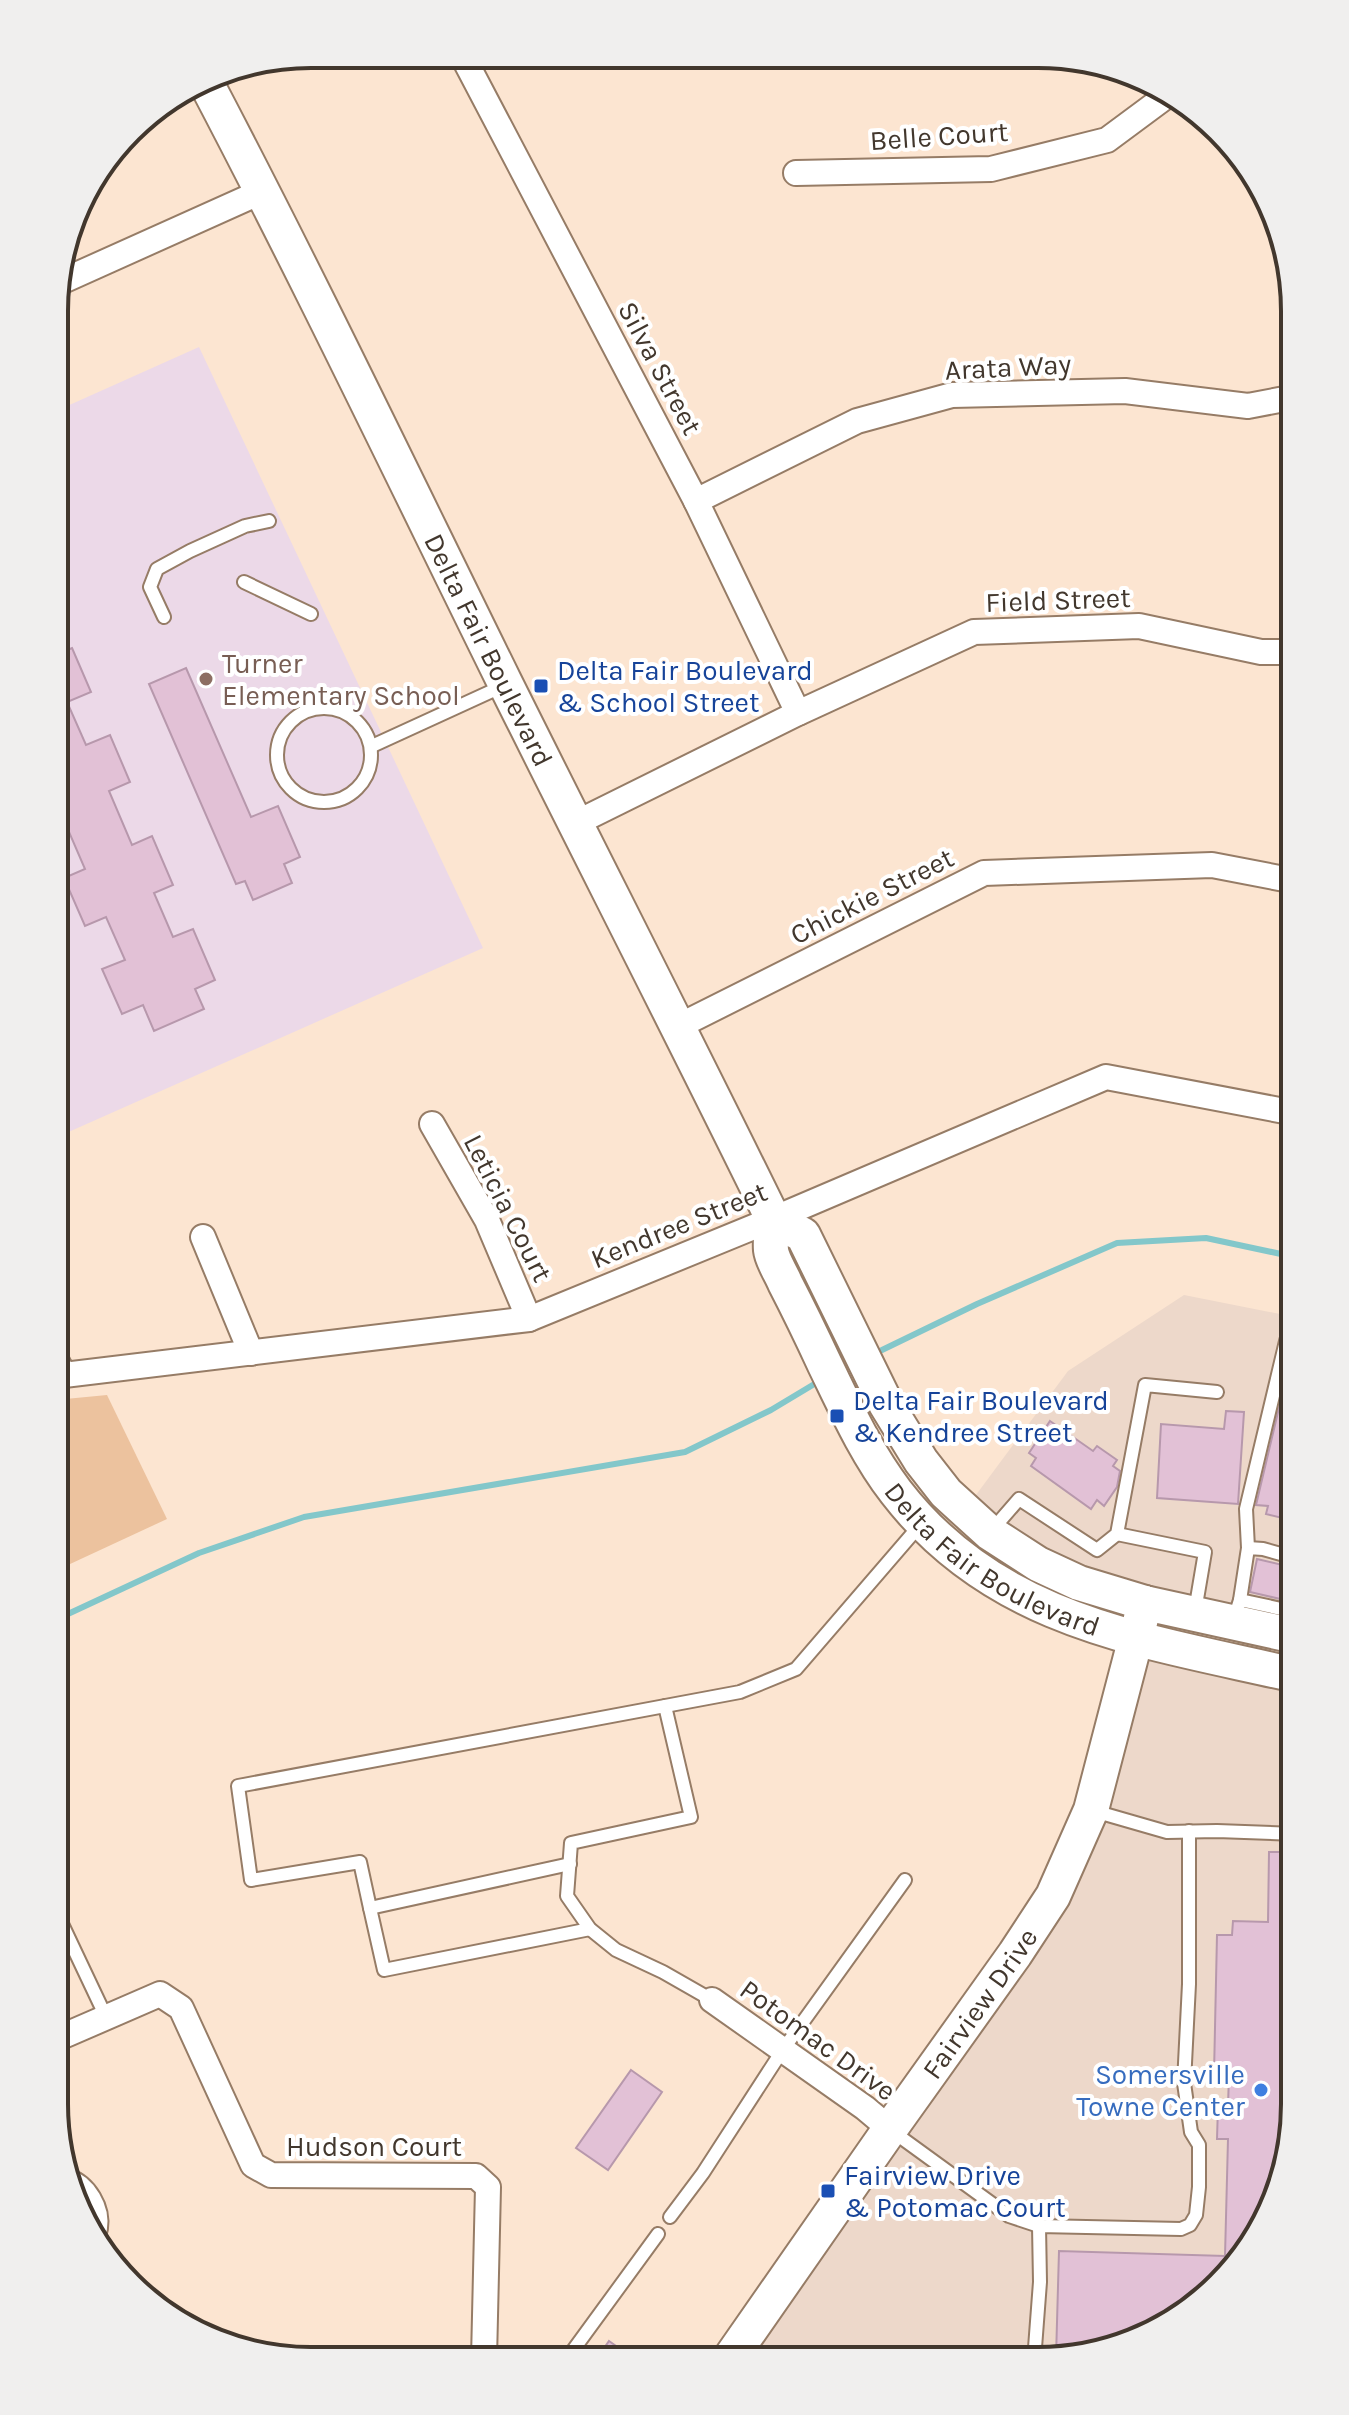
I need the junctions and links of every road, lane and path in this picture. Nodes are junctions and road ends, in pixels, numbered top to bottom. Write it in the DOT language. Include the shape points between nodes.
graph roads {
  1 [pos="469,69"];
  2 [pos="210,90"];
  3 [pos="1160,101"];
  4 [pos="796,173"];
  5 [pos="263,191"];
  6 [pos="70,278"];
  7 [pos="1281,400"];
  8 [pos="696,501"];
  9 [pos="269,521"];
  10 [pos="244,582"];
  11 [pos="311,614"];
  12 [pos="164,617"];
  13 [pos="1281,652"];
  14 [pos="506,684"];
  15 [pos="798,713"];
  16 [pos="372,746"];
  17 [pos="576,823"];
  18 [pos="1281,878"];
  19 [pos="679,1026"];
  20 [pos="1281,1110"];
  21 [pos="432,1124"];
  22 [pos="773,1219"];
  23 [pos="203,1237"];
  24 [pos="529,1319"];
  25 [pos="251,1353"];
  26 [pos="1280,1364"];
  27 [pos="68,1365"];
  28 [pos="1217,1392"];
  29 [pos="922,1523"];
  30 [pos="990,1533"];
  31 [pos="1117,1534"];
  32 [pos="1248,1548"];
  33 [pos="1280,1554"];
  34 [pos="1145,1603"];
  35 [pos="1236,1611"];
  36 [pos="1280,1612"];
  37 [pos="1194,1613"];
  38 [pos="1280,1630"];
  39 [pos="1137,1638"];
  40 [pos="1280,1672"];
  41 [pos="665,1706"];
  42 [pos="1091,1810"];
  43 [pos="1189,1831"];
  44 [pos="1280,1834"];
  45 [pos="570,1864"];
  46 [pos="905,1880"];
  47 [pos="370,1908"];
  48 [pos="590,1929"];
  49 [pos="68,1937"];
  50 [pos="712,2000"];
  51 [pos="106,2017"];
  52 [pos="68,2034"];
  53 [pos="782,2051"];
  54 [pos="890,2129"];
  55 [pos="85,2192"];
  56 [pos="94,2214"];
  57 [pos="670,2217"];
  58 [pos="1039,2226"];
  59 [pos="658,2234"];
  60 [pos="486,2347"];
  61 [pos="575,2347"];
  62 [pos="738,2347"];
  63 [pos="1035,2347"];
  1 -- 8 [label="street, Silva Street"];
  2 -- 5 [label="main road, Delta Fair Boulevard"];
  3 -- 4 [label="street, Belle Court" via="1107,140 991,169"];
  5 -- 6 [label="street"];
  5 -- 14 [label="main road, Delta Fair Boulevard"];
  7 -- 8 [label="street, Arata Way" via="1248,406 1125,391 952,395 857,421"];
  8 -- 15 [label="street, Silva Street"];
  9 -- 12 [label="lane" via="245,526 157,569 150,587"];
  10 -- 11 [label="lane"];
  13 -- 15 [label="street, Field Street" via="1139,626 974,632"];
  14 -- 16 [label="lane"];
  14 -- 17 [label="main road, Delta Fair Boulevard"];
  15 -- 17 [label="street, Field Street"];
  16 -- 16 [label="lane" via="368,776 347,798 318,803 290,790 276,763 280,733 301,711 331,706 358,719"];
  17 -- 19 [label="main road, Delta Fair Boulevard"];
  18 -- 19 [label="street, Chickie Street" via="1212,865 984,873"];
  19 -- 22 [label="main road, Delta Fair Boulevard"];
  20 -- 22 [label="street, Kendree Street" via="1106,1077"];
  21 -- 24 [label="street, Leticia Court" via="487,1220"];
  22 -- 24 [label="street, Kendree Street"];
  22 -- 29 [label="main road, Delta Fair Boulevard" via="771,1252 847,1411 879,1469"];
  22 -- 30 [label="main road, Delta Fair Boulevard" via="803,1235 886,1404 921,1461 946,1493"];
  23 -- 25 [label="street"];
  24 -- 25 [label="street, Kendree Street"];
  25 -- 27 [label="street, Kendree Street"];
  26 -- 32 [label="lane" via="1246,1509"];
  28 -- 31 [label="lane" via="1145,1385"];
  29 -- 39 [label="main road, Delta Fair Boulevard" via="1022,1598"];
  29 -- 41 [label="lane" via="796,1669 740,1692"];
  30 -- 31 [label="lane" via="1019,1499 1097,1550"];
  30 -- 34 [label="main road, Delta Fair Boulevard" via="1059,1575"];
  31 -- 37 [label="lane" via="1205,1552"];
  32 -- 33 [label="lane"];
  32 -- 35 [label="lane"];
  34 -- 37 [label="main road, Delta Fair Boulevard"];
  34 -- 39 [label="main road, Fairview Drive"];
  35 -- 36 [label="lane"];
  35 -- 37 [label="main road, Delta Fair Boulevard"];
  35 -- 38 [label="main road, Delta Fair Boulevard"];
  39 -- 40 [label="main road, Delta Fair Boulevard"];
  39 -- 42 [label="main road, Fairview Drive"];
  41 -- 45 [label="lane" via="691,1817 571,1843"];
  41 -- 47 [label="lane" via="238,1786 251,1880 360,1862"];
  42 -- 43 [label="lane" via="1167,1832"];
  42 -- 54 [label="main road, Fairview Drive" via="1037,1923"];
  43 -- 44 [label="lane"];
  43 -- 58 [label="lane" via="1184,2083 1191,2132 1199,2145 1196,2215 1181,2229"];
  45 -- 47 [label="lane"];
  45 -- 48 [label="lane" via="567,1896"];
  46 -- 53 [label="lane"];
  47 -- 48 [label="lane" via="384,1970"];
  48 -- 50 [label="lane" via="616,1950"];
  49 -- 51 [label="lane"];
  50 -- 53 [label="street, Potomac Drive"];
  51 -- 52 [label="street, Hudson Court"];
  51 -- 60 [label="street, Hudson Court" via="160,1994 181,2008 253,2165 271,2175 476,2176 488,2187"];
  53 -- 54 [label="street, Potomac Drive"];
  53 -- 57 [label="lane"];
  54 -- 58 [label="lane" via="1009,2216"];
  54 -- 62 [label="main road, Fairview Drive"];
  55 -- 56 [label="street"];
  58 -- 63 [label="lane"];
  59 -- 61 [label="lane"];
}
